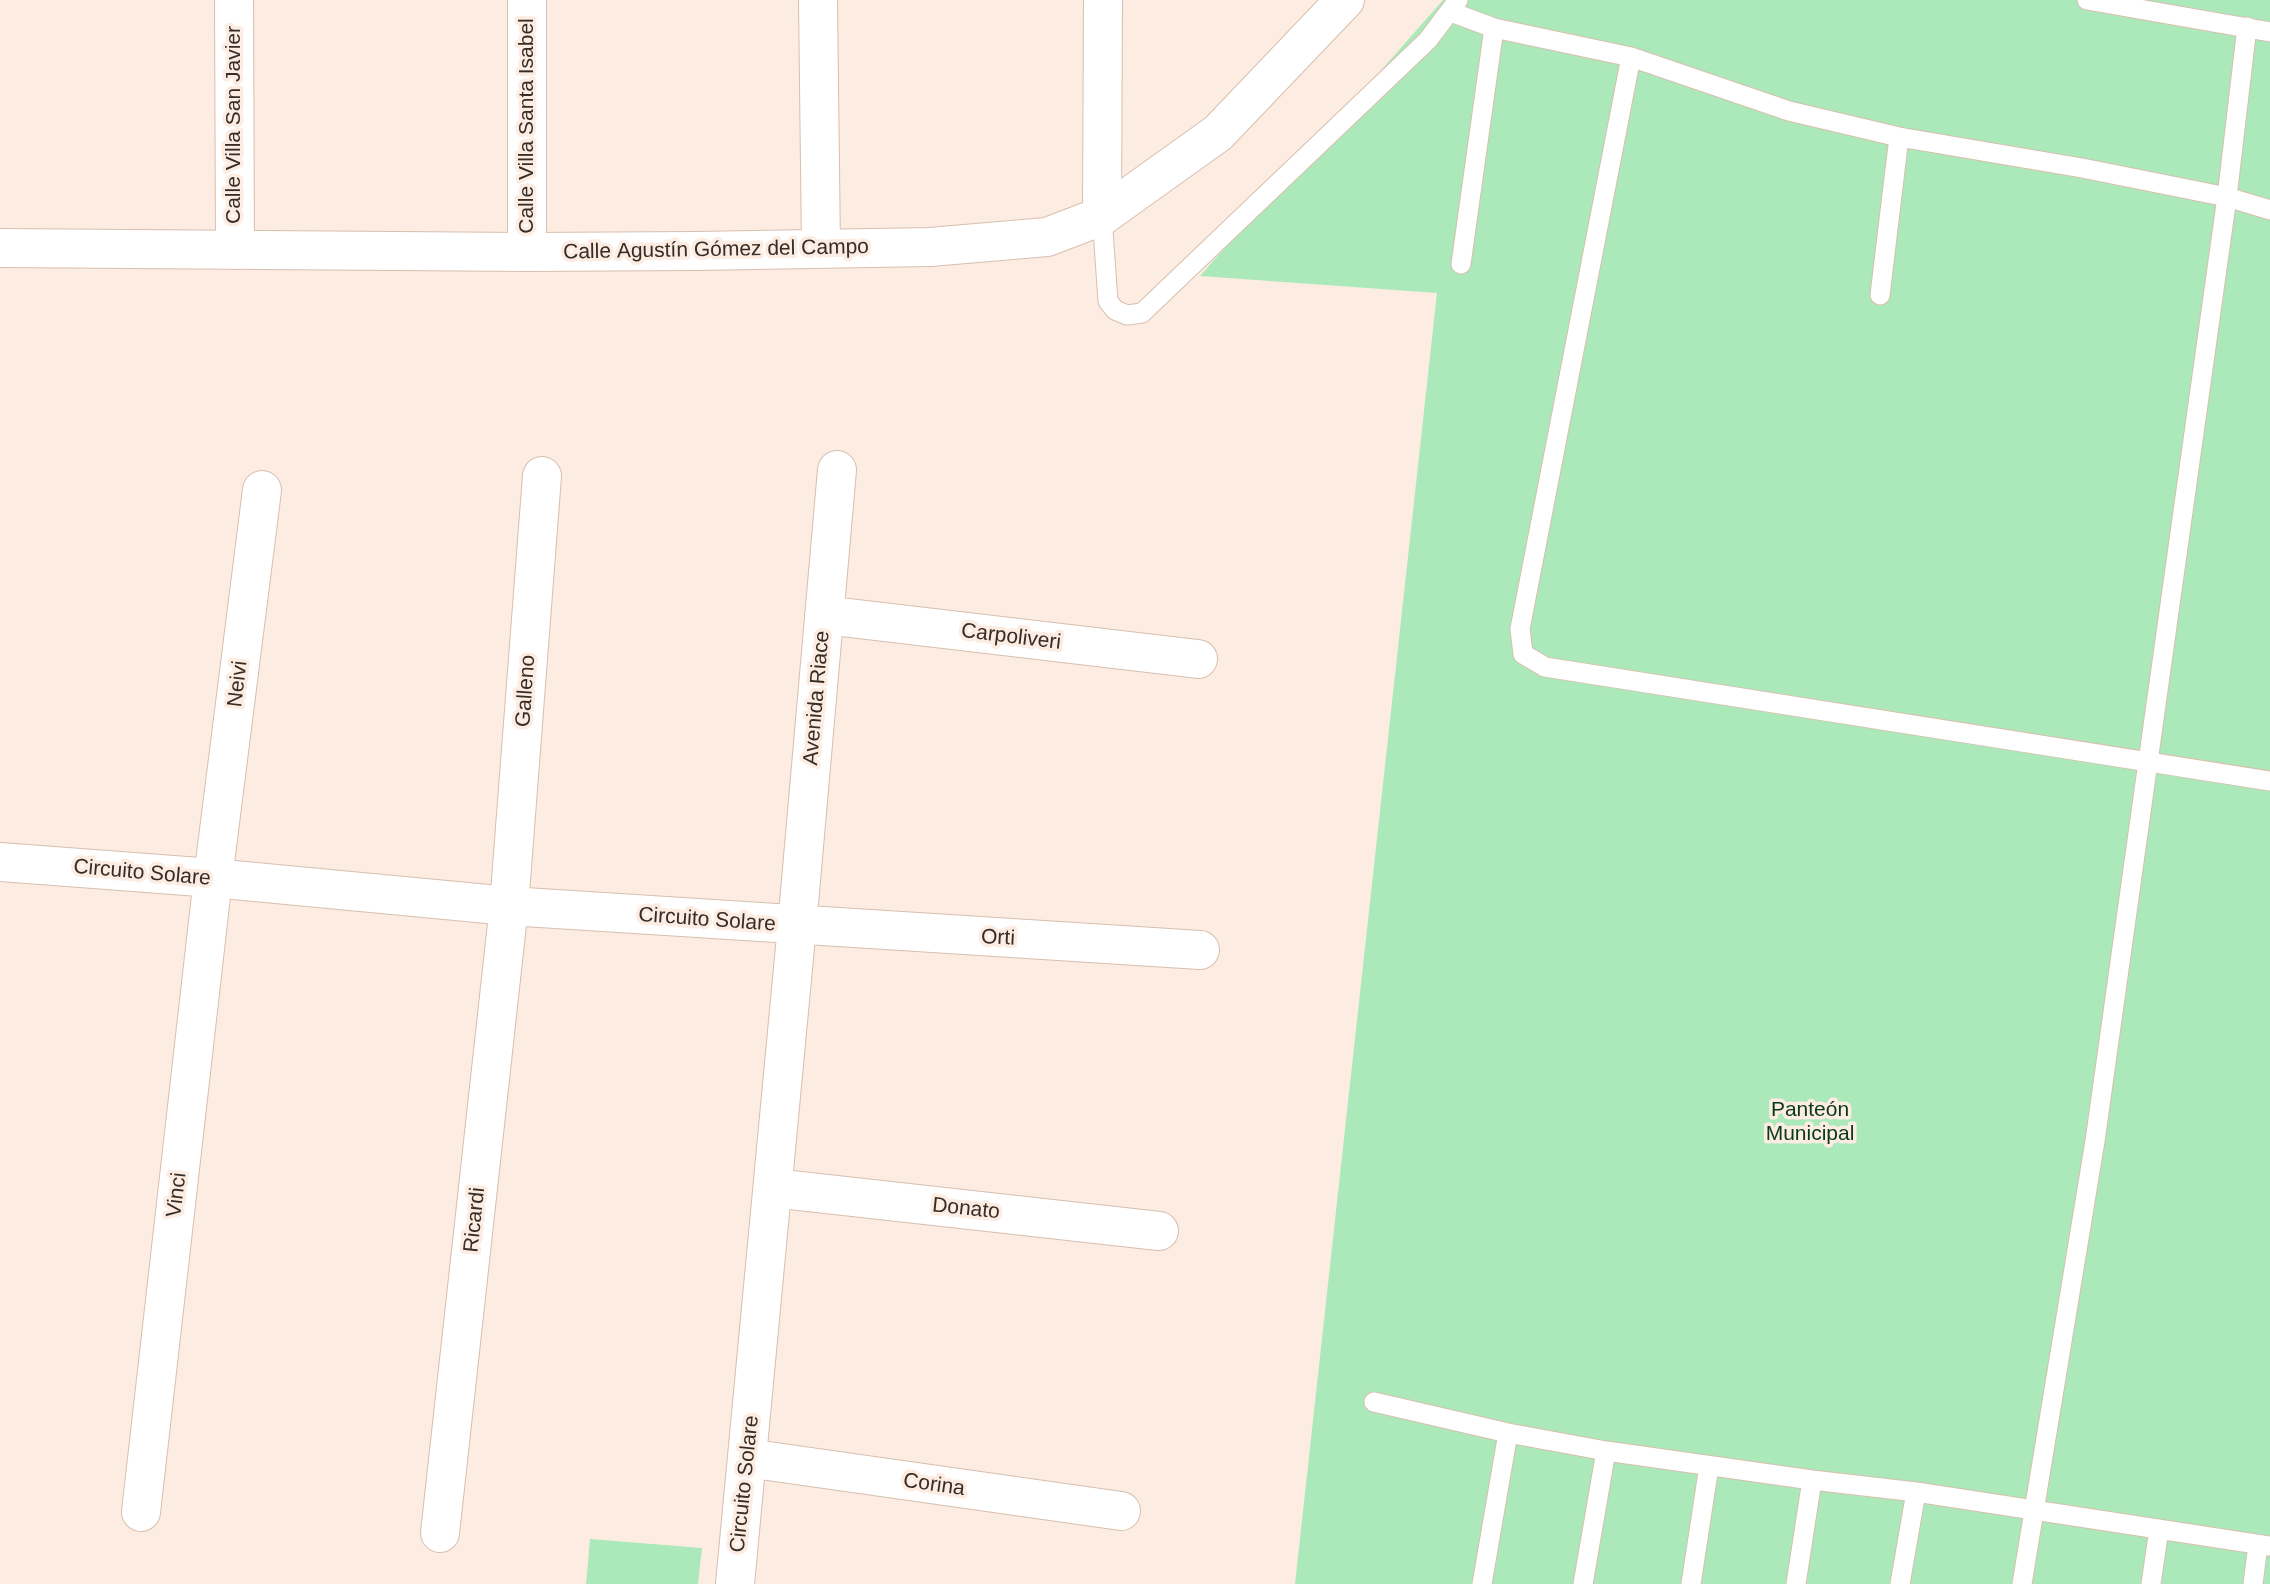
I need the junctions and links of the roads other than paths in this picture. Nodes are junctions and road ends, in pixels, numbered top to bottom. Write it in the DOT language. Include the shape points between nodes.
graph roads {
  1 [pos="234,0"];
  2 [pos="527,0"];
  3 [pos="818,0"];
  4 [pos="1103,0"];
  5 [pos="1345,0"];
  6 [pos="2087,0"];
  7 [pos="1454,6"];
  8 [pos="2246,27"];
  9 [pos="1494,28"];
  10 [pos="2270,32"];
  11 [pos="1631,57"];
  12 [pos="1899,137"];
  13 [pos="2227,197"];
  14 [pos="2270,210"];
  15 [pos="1102,216"];
  16 [pos="0,248"];
  17 [pos="821,248"];
  18 [pos="235,250"];
  19 [pos="527,252"];
  20 [pos="1461,264"];
  21 [pos="1880,295"];
  22 [pos="837,470"];
  23 [pos="542,477"];
  24 [pos="262,490"];
  25 [pos="824,615"];
  26 [pos="1198,659"];
  27 [pos="2148,761"];
  28 [pos="2270,781"];
  29 [pos="0,862"];
  30 [pos="214,878"];
  31 [pos="509,906"];
  32 [pos="797,926"];
  33 [pos="1200,950"];
  34 [pos="773,1188"];
  35 [pos="1159,1231"];
  36 [pos="1374,1402"];
  37 [pos="1508,1433"];
  38 [pos="1606,1451"];
  39 [pos="747,1458"];
  40 [pos="1709,1466"];
  41 [pos="1812,1480"];
  42 [pos="1916,1492"];
  43 [pos="2036,1510"];
  44 [pos="1121,1511"];
  45 [pos="141,1512"];
  46 [pos="2159,1529"];
  47 [pos="440,1533"];
  48 [pos="2264,1546"];
  49 [pos="735,1584"];
  50 [pos="1482,1584"];
  51 [pos="1583,1584"];
  52 [pos="1691,1584"];
  53 [pos="1796,1584"];
  54 [pos="1900,1584"];
  55 [pos="2022,1584"];
  56 [pos="2151,1584"];
  57 [pos="2253,1584"];
  1 -- 18 [label="street, Calle Villa San Javier"];
  2 -- 19 [label="street, Calle Villa Santa Isabel"];
  3 -- 17 [label="street"];
  4 -- 15 [label="street"];
  5 -- 15 [label="street, Calle Agustín Gómez del Campo" via="1217,133"];
  6 -- 8 [label="lane"];
  7 -- 9 [label="lane"];
  7 -- 15 [label="lane" via="1428,40 1142,313 1127,315 1108,301"];
  8 -- 10 [label="lane"];
  8 -- 13 [label="lane"];
  9 -- 11 [label="lane"];
  9 -- 20 [label="lane"];
  11 -- 12 [label="lane" via="1788,111"];
  11 -- 27 [label="lane" via="1520,629 1523,654 1545,667"];
  12 -- 13 [label="lane"];
  12 -- 21 [label="lane"];
  13 -- 14 [label="lane"];
  13 -- 27 [label="lane"];
  15 -- 17 [label="street, Calle Agustín Gómez del Campo" via="1047,237 930,247"];
  16 -- 18 [label="street, Calle Agustín Gómez del Campo"];
  17 -- 19 [label="street, Calle Agustín Gómez del Campo"];
  18 -- 19 [label="street, Calle Agustín Gómez del Campo"];
  22 -- 25 [label="street, Avenida Riace"];
  23 -- 31 [label="street, Galleno"];
  24 -- 30 [label="street, Neivi"];
  25 -- 26 [label="street, Carpoliveri"];
  25 -- 32 [label="street, Avenida Riace"];
  27 -- 28 [label="lane"];
  27 -- 43 [label="lane" via="2095,1141"];
  29 -- 30 [label="street, Circuito Solare"];
  30 -- 31 [label="street, Circuito Solare"];
  30 -- 45 [label="street, Vinci"];
  31 -- 32 [label="street, Circuito Solare"];
  31 -- 47 [label="street, Ricardi"];
  32 -- 33 [label="street, Orti"];
  32 -- 34 [label="street, Circuito Solare"];
  34 -- 35 [label="street, Donato"];
  34 -- 39 [label="street, Circuito Solare"];
  36 -- 37 [label="lane"];
  37 -- 38 [label="lane"];
  37 -- 50 [label="lane"];
  38 -- 40 [label="lane"];
  38 -- 51 [label="lane"];
  39 -- 44 [label="street, Corina"];
  39 -- 49 [label="street, Circuito Solare"];
  40 -- 41 [label="lane"];
  40 -- 52 [label="lane"];
  41 -- 42 [label="lane"];
  41 -- 53 [label="lane"];
  42 -- 43 [label="lane"];
  42 -- 54 [label="lane"];
  43 -- 46 [label="lane"];
  43 -- 55 [label="lane"];
  46 -- 48 [label="lane"];
  46 -- 56 [label="lane"];
  48 -- 57 [label="lane"];
}
